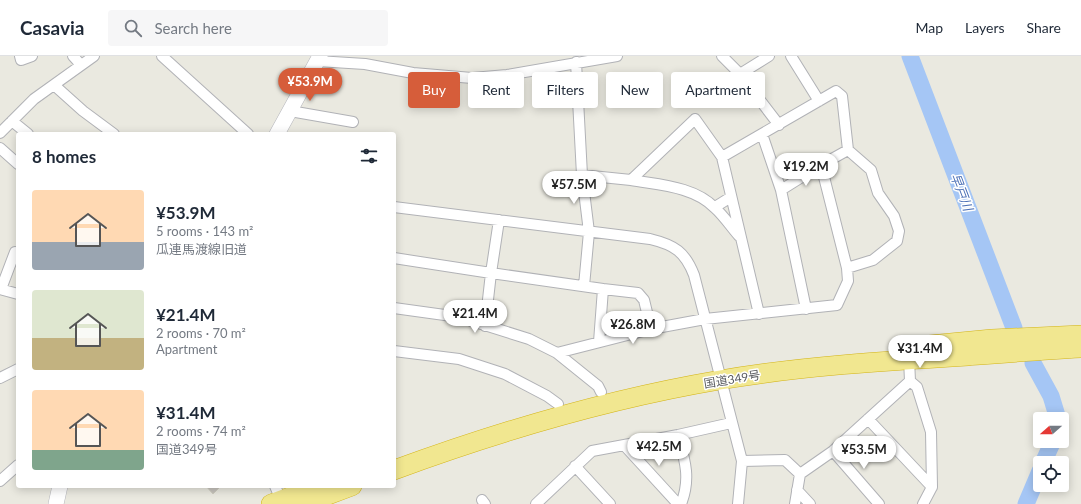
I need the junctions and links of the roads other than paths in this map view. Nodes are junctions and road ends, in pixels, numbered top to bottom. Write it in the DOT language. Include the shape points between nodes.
graph roads {
  1 [pos="20,56"];
  2 [pos="32,56"];
  3 [pos="73,56"];
  4 [pos="94,56"];
  5 [pos="162,56"];
  6 [pos="722,56"];
  7 [pos="769,56"];
  8 [pos="791,56"];
  9 [pos="612,57"];
  10 [pos="322,58"];
  11 [pos="576,62"];
  12 [pos="81,65"];
  13 [pos="738,72"];
  14 [pos="743,72"];
  15 [pos="54,85"];
  16 [pos="819,101"];
  17 [pos="765,107"];
  18 [pos="290,111"];
  19 [pos="12,122"];
  20 [pos="353,122"];
  21 [pos="779,125"];
  22 [pos="25,132"];
  23 [pos="111,132"];
  24 [pos="246,132"];
  25 [pos="278,132"];
  26 [pos="0,133"];
  27 [pos="762,134"];
  28 [pos="0,148"];
  29 [pos="848,150"];
  30 [pos="722,157"];
  31 [pos="16,162"];
  32 [pos="821,165"];
  33 [pos="582,175"];
  34 [pos="630,180"];
  35 [pos="781,190"];
  36 [pos="731,197"];
  37 [pos="396,207"];
  38 [pos="715,207"];
  39 [pos="498,220"];
  40 [pos="589,232"];
  41 [pos="741,239"];
  42 [pos="15,252"];
  43 [pos="396,258"];
  44 [pos="847,268"];
  45 [pos="491,274"];
  46 [pos="584,286"];
  47 [pos="1,289"];
  48 [pos="603,289"];
  49 [pos="16,293"];
  50 [pos="396,308"];
  51 [pos="806,309"];
  52 [pos="759,314"];
  53 [pos="705,319"];
  54 [pos="485,326"];
  55 [pos="650,329"];
  56 [pos="1081,335"];
  57 [pos="599,342"];
  58 [pos="1081,348"];
  59 [pos="396,351"];
  60 [pos="557,353"];
  61 [pos="909,359"];
  62 [pos="16,370"];
  63 [pos="718,374"];
  64 [pos="0,378"];
  65 [pos="910,381"];
  66 [pos="601,392"];
  67 [pos="558,404"];
  68 [pos="868,419"];
  69 [pos="731,423"];
  70 [pos="678,435"];
  71 [pos="624,445"];
  72 [pos="833,451"];
  73 [pos="396,457"];
  74 [pos="742,461"];
  75 [pos="575,466"];
  76 [pos="16,467"];
  77 [pos="396,469"];
  78 [pos="800,474"];
  79 [pos="0,480"];
  80 [pos="932,487"];
  81 [pos="60,488"];
  82 [pos="311,488"];
  83 [pos="347,488"];
  84 [pos="797,490"];
  85 [pos="276,497"];
  86 [pos="540,503"];
  87 [pos="56,504"];
  88 [pos="304,504"];
  89 [pos="610,504"];
  90 [pos="679,504"];
  91 [pos="738,504"];
  92 [pos="795,504"];
  93 [pos="810,504"];
  94 [pos="879,504"];
  95 [pos="923,504"];
  1 -- 2 [label="street" via="21,60"];
  3 -- 12 [label="street"];
  4 -- 12 [label="street"];
  5 -- 24 [label="street"];
  6 -- 13 [label="street"];
  7 -- 14 [label="street"];
  8 -- 16 [label="street"];
  9 -- 11 [label="street"];
  10 -- 11 [label="street" via="413,73 472,78 507,75"];
  10 -- 18 [label="street"];
  11 -- 33 [label="street"];
  12 -- 15 [label="street"];
  15 -- 19 [label="street" via="34,99"];
  15 -- 23 [label="street"];
  16 -- 21 [label="street"];
  16 -- 29 [label="street" via="836,91 842,96"];
  17 -- 21 [label="street"];
  18 -- 20 [label="street"];
  18 -- 25 [label="street"];
  19 -- 22 [label="street"];
  19 -- 26 [label="street"];
  21 -- 27 [label="street"];
  27 -- 30 [label="street"];
  27 -- 35 [label="street"];
  28 -- 31 [label="street"];
  29 -- 32 [label="street"];
  29 -- 44 [label="street" via="871,170 878,193 894,216 899,231 897,241 873,260"];
  30 -- 34 [label="street" via="695,119"];
  30 -- 36 [label="street"];
  32 -- 35 [label="street"];
  32 -- 44 [label="street"];
  33 -- 34 [label="street"];
  33 -- 40 [label="street"];
  34 -- 38 [label="street" via="674,188 699,196"];
  35 -- 51 [label="street"];
  36 -- 38 [label="street"];
  36 -- 41 [label="street"];
  37 -- 39 [label="street"];
  38 -- 41 [label="street"];
  39 -- 40 [label="street"];
  39 -- 45 [label="street"];
  40 -- 46 [label="street"];
  40 -- 53 [label="street" via="650,239 676,248 689,262"];
  41 -- 52 [label="street"];
  42 -- 47 [label="street"];
  43 -- 45 [label="street"];
  44 -- 51 [label="street" via="848,281 837,305"];
  45 -- 46 [label="street"];
  45 -- 54 [label="street"];
  46 -- 48 [label="street"];
  47 -- 49 [label="street"];
  48 -- 55 [label="street" via="638,293 644,300"];
  48 -- 57 [label="street"];
  50 -- 54 [label="street" via="458,317"];
  51 -- 52 [label="street"];
  52 -- 53 [label="street"];
  53 -- 55 [label="street"];
  53 -- 63 [label="street"];
  54 -- 60 [label="street" via="529,339"];
  55 -- 57 [label="street"];
  56 -- 63 [label="highway, 国道349号" via="992,339 828,353"];
  57 -- 60 [label="street"];
  58 -- 61 [label="highway, 国道349号"];
  59 -- 67 [label="street" via="459,359 497,371"];
  60 -- 66 [label="street" via="598,386"];
  61 -- 63 [label="highway, 国道349号"];
  61 -- 65 [label="street"];
  62 -- 64 [label="street"];
  63 -- 66 [label="highway, 国道349号"];
  63 -- 69 [label="street"];
  63 -- 77 [label="highway, 国道349号" via="516,428"];
  65 -- 68 [label="street"];
  65 -- 80 [label="street" via="916,387 931,432"];
  66 -- 67 [label="highway, 国道349号"];
  67 -- 73 [label="highway, 国道349号" via="463,432"];
  68 -- 72 [label="street"];
  68 -- 80 [label="street"];
  69 -- 70 [label="street"];
  69 -- 74 [label="street"];
  70 -- 71 [label="street"];
  70 -- 90 [label="street" via="687,482"];
  71 -- 75 [label="street" via="592,451"];
  71 -- 90 [label="street"];
  72 -- 78 [label="street"];
  72 -- 94 [label="street"];
  74 -- 78 [label="street" via="785,460"];
  74 -- 91 [label="street"];
  75 -- 86 [label="street"];
  75 -- 89 [label="street"];
  76 -- 79 [label="street"];
  78 -- 84 [label="street"];
  80 -- 95 [label="street"];
  81 -- 87 [label="street"];
  82 -- 85 [label="highway"];
  83 -- 88 [label="highway"];
  84 -- 92 [label="street"];
  84 -- 93 [label="street"];
}
